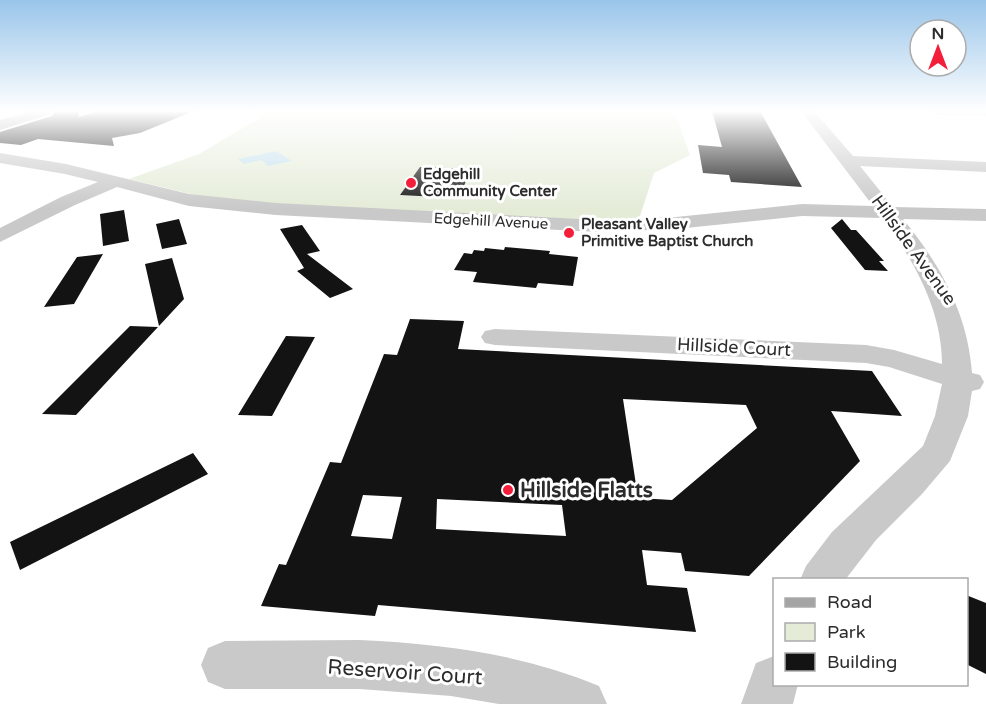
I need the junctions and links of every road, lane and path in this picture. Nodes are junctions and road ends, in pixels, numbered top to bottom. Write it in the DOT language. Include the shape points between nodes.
graph roads {
  1 [pos="834,144"];
  2 [pos="0,158"];
  3 [pos="848,161"];
  4 [pos="986,167"];
  5 [pos="114,182"];
  6 [pos="887,211"];
  7 [pos="986,215"];
  8 [pos="0,236"];
  9 [pos="495,337"];
  10 [pos="969,382"];
  11 [pos="822,578"];
  12 [pos="225,665"];
  13 [pos="773,684"];
  14 [pos="581,704"];
  15 [pos="767,704"];
  1 -- 3 [label="street, Hillside Avenue"];
  2 -- 5 [label="street, Edgehill Avenue" via="56,166"];
  3 -- 4 [label="street"];
  3 -- 6 [label="street, Hillside Avenue"];
  5 -- 6 [label="street, Edgehill Avenue" via="165,196 230,205 569,225 676,223 802,210"];
  5 -- 8 [label="street"];
  6 -- 7 [label="street, Edgehill Avenue"];
  6 -- 10 [label="street, Hillside Avenue" via="958,311 969,350"];
  9 -- 10 [label="street, Hillside Court" via="866,354"];
  10 -- 11 [label="street, Hillside Avenue" via="965,404 939,452 855,535"];
  12 -- 14 [label="street, Reservoir Court" via="377,665 467,672 552,692"];
  13 -- 15 [label="street"];
}
